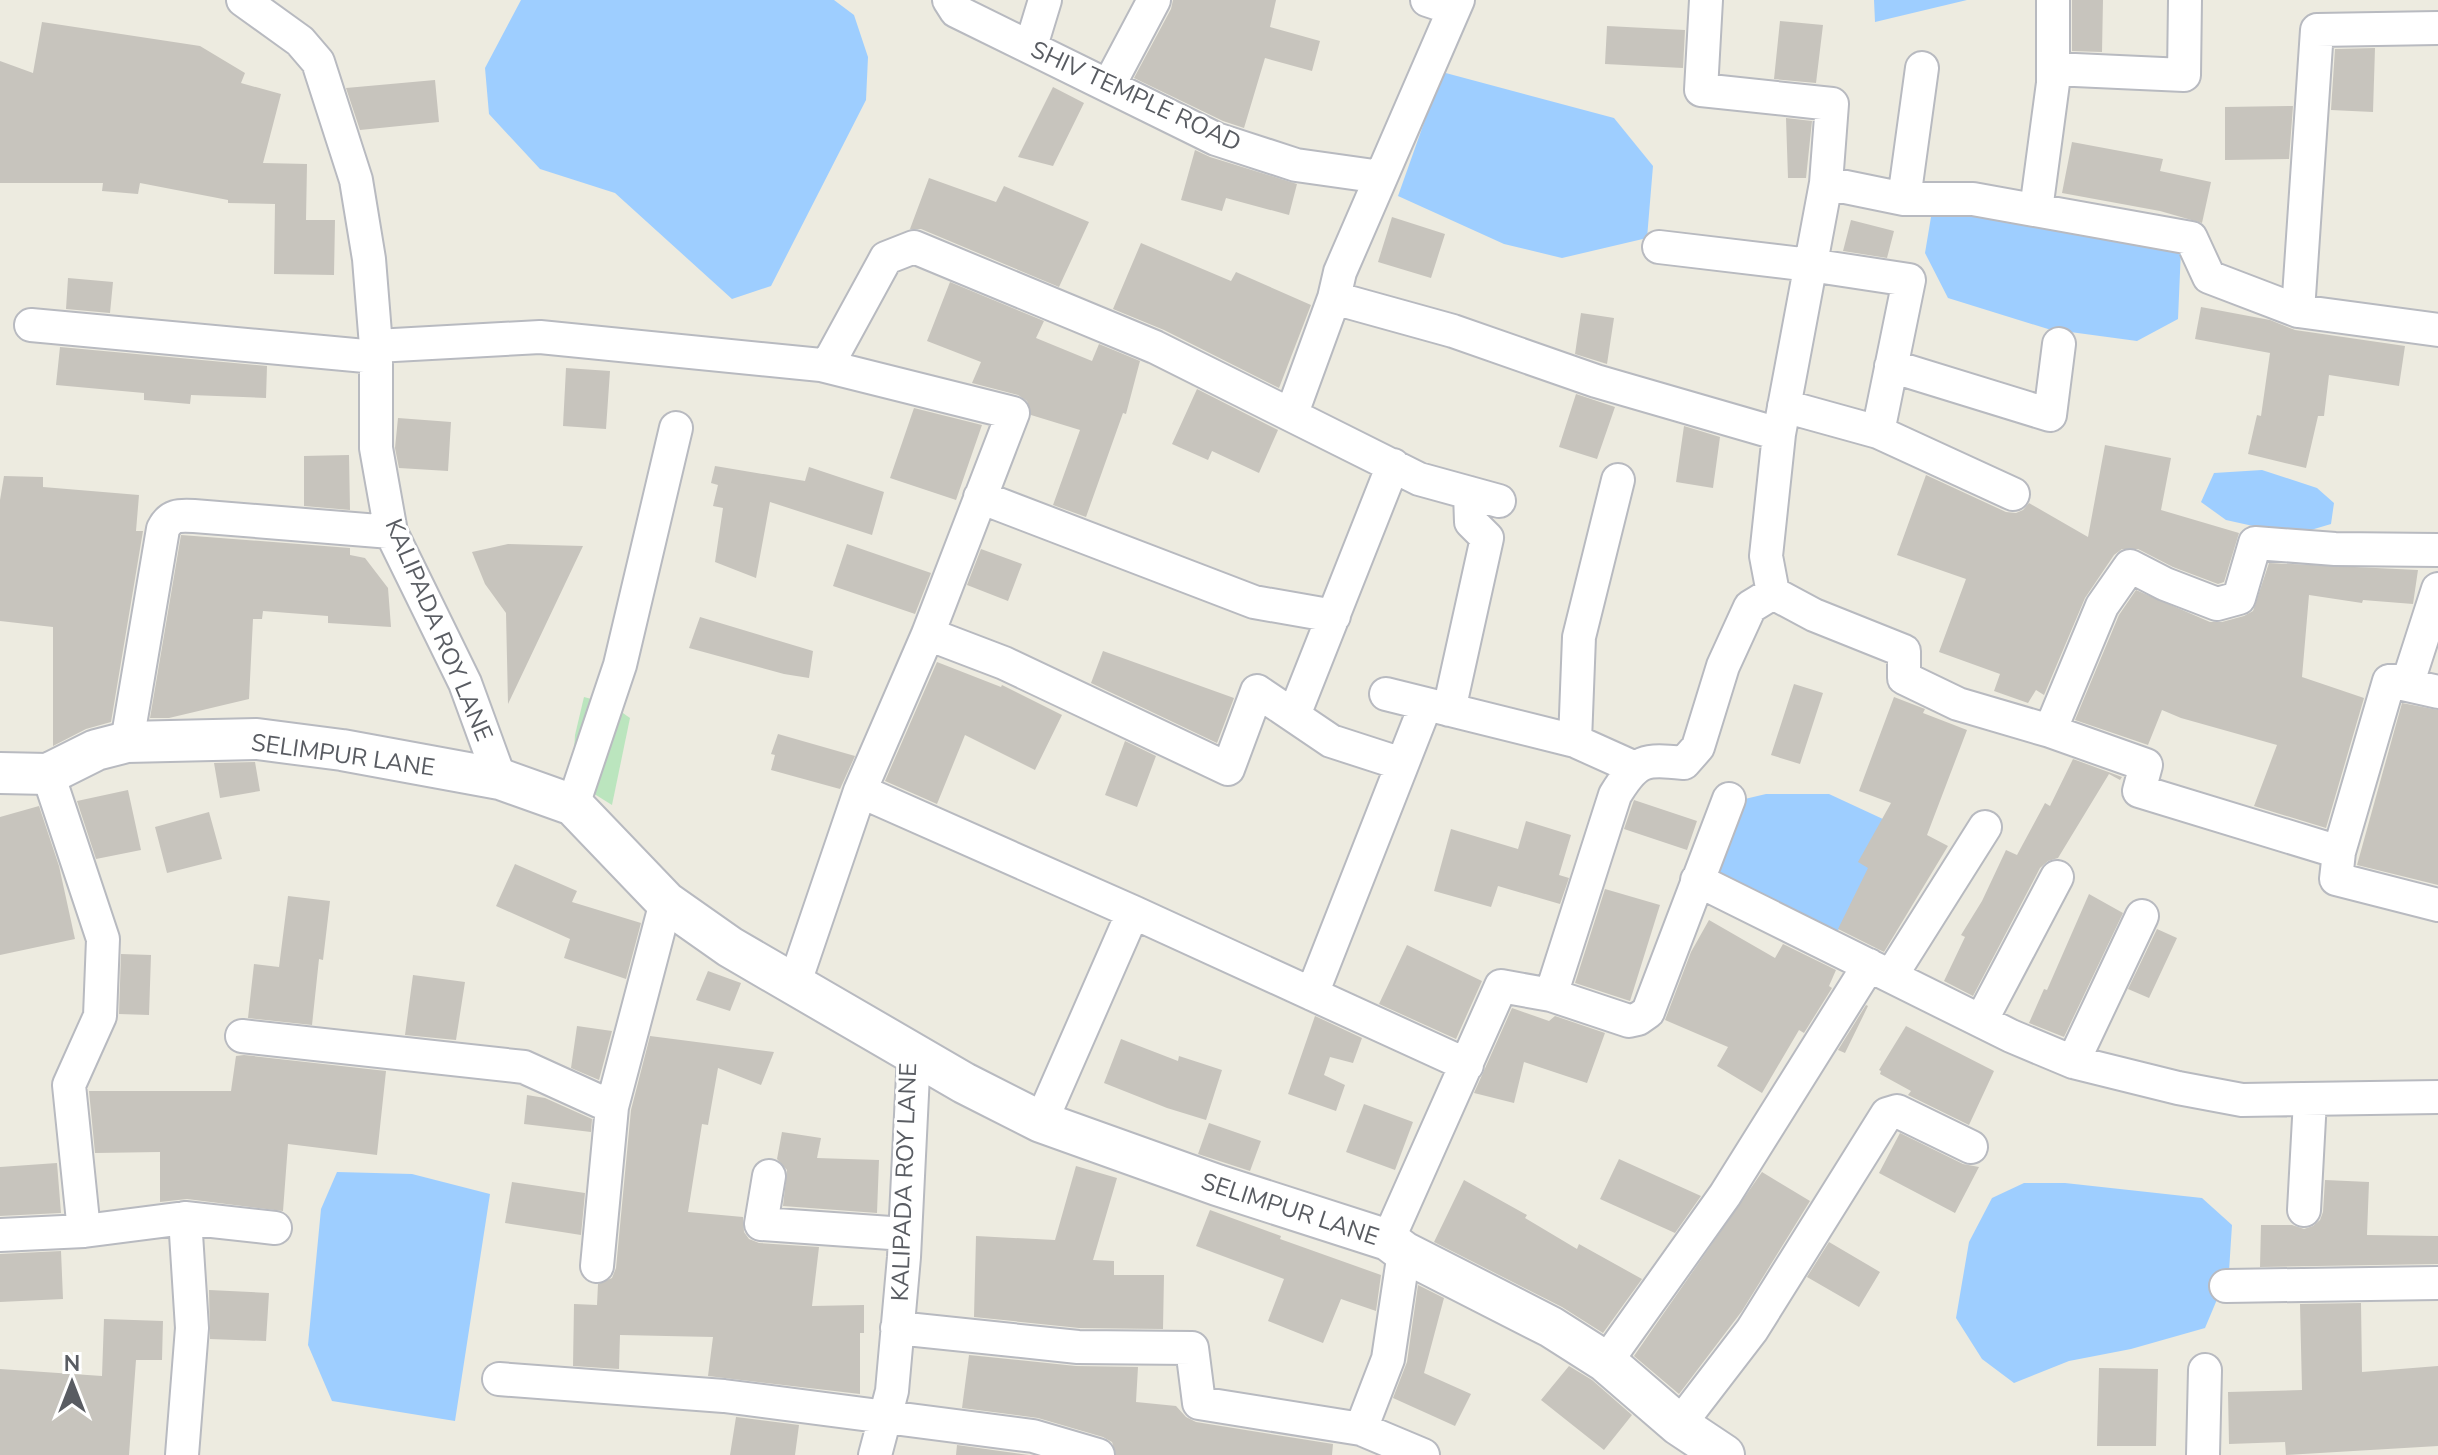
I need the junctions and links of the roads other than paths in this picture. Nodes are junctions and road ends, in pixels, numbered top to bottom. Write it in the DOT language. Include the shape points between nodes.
graph roads {
  1 [pos="243,0"];
  2 [pos="949,0"];
  3 [pos="1045,0"];
  4 [pos="1154,0"];
  5 [pos="1706,0"];
  6 [pos="2053,0"];
  7 [pos="2185,0"];
  8 [pos="1447,3"];
  9 [pos="2438,28"];
  10 [pos="1031,46"];
  11 [pos="1922,68"];
  12 [pos="2053,69"];
  13 [pos="1109,85"];
  14 [pos="1381,177"];
  15 [pos="1826,183"];
  16 [pos="1904,199"];
  17 [pos="2036,210"];
  18 [pos="1659,247"];
  19 [pos="1810,265"];
  20 [pos="1334,298"];
  21 [pos="2298,311"];
  22 [pos="31,325"];
  23 [pos="2438,330"];
  24 [pos="2059,344"];
  25 [pos="376,351"];
  26 [pos="827,366"];
  27 [pos="1891,366"];
  28 [pos="1292,413"];
  29 [pos="1782,420"];
  30 [pos="676,428"];
  31 [pos="1878,432"];
  32 [pos="1393,465"];
  33 [pos="1618,480"];
  34 [pos="2013,494"];
  35 [pos="980,497"];
  36 [pos="391,532"];
  37 [pos="2438,550"];
  38 [pos="2438,589"];
  39 [pos="1773,593"];
  40 [pos="1334,616"];
  41 [pos="928,634"];
  42 [pos="2389,681"];
  43 [pos="2438,692"];
  44 [pos="1386,694"];
  45 [pos="1437,707"];
  46 [pos="1294,715"];
  47 [pos="2050,731"];
  48 [pos="1575,741"];
  49 [pos="127,742"];
  50 [pos="1402,764"];
  51 [pos="1635,768"];
  52 [pos="0,773"];
  53 [pos="48,774"];
  54 [pos="500,779"];
  55 [pos="860,791"];
  56 [pos="1729,799"];
  57 [pos="573,805"];
  58 [pos="1985,827"];
  59 [pos="2339,852"];
  60 [pos="2057,877"];
  61 [pos="1697,880"];
  62 [pos="666,902"];
  63 [pos="2438,905"];
  64 [pos="1133,912"];
  65 [pos="2142,916"];
  66 [pos="1880,971"];
  67 [pos="794,985"];
  68 [pos="1312,994"];
  69 [pos="1551,995"];
  70 [pos="1981,1021"];
  71 [pos="242,1036"];
  72 [pos="914,1054"];
  73 [pos="2073,1062"];
  74 [pos="1467,1065"];
  75 [pos="2438,1097"];
  76 [pos="2310,1100"];
  77 [pos="612,1107"];
  78 [pos="1041,1122"];
  79 [pos="1971,1147"];
  80 [pos="769,1176"];
  81 [pos="2304,1210"];
  82 [pos="185,1218"];
  83 [pos="275,1228"];
  84 [pos="84,1231"];
  85 [pos="905,1234"];
  86 [pos="0,1235"];
  87 [pos="1396,1246"];
  88 [pos="597,1266"];
  89 [pos="2438,1283"];
  90 [pos="2226,1286"];
  91 [pos="897,1328"];
  92 [pos="1606,1362"];
  93 [pos="2205,1370"];
  94 [pos="499,1379"];
  95 [pos="885,1417"];
  96 [pos="1679,1425"];
  97 [pos="1361,1429"];
  98 [pos="182,1455"];
  99 [pos="875,1455"];
  100 [pos="1098,1455"];
  101 [pos="1423,1455"];
  102 [pos="1724,1455"];
  103 [pos="2203,1455"];
  1 -- 25 [label="street, KALIPADA ROY LANE" via="300,41 318,62 356,180 373,285"];
  2 -- 10 [label="street, SHIV TEMPLE ROAD" via="956,11"];
  3 -- 10 [label="street"];
  4 -- 13 [label="street"];
  5 -- 15 [label="street" via="1701,90 1832,104"];
  6 -- 12 [label="street"];
  7 -- 12 [label="street" via="2184,75"];
  8 -- 14 [label="street"];
  9 -- 21 [label="street" via="2317,30"];
  10 -- 13 [label="street, SHIV TEMPLE ROAD"];
  11 -- 16 [label="street"];
  12 -- 17 [label="street"];
  13 -- 14 [label="street, SHIV TEMPLE ROAD" via="1216,139 1296,165"];
  14 -- 20 [label="street"];
  15 -- 16 [label="street"];
  15 -- 19 [label="street"];
  16 -- 17 [label="street" via="1973,199"];
  17 -- 21 [label="street" via="2191,238 2209,277"];
  18 -- 19 [label="street"];
  19 -- 27 [label="street" via="1909,280"];
  19 -- 29 [label="street"];
  20 -- 28 [label="street"];
  20 -- 29 [label="street" via="1453,331 1596,381"];
  21 -- 23 [label="street"];
  22 -- 25 [label="street"];
  24 -- 27 [label="street" via="2050,415"];
  25 -- 26 [label="street" via="540,337"];
  25 -- 36 [label="street, KALIPADA ROY LANE" via="376,448"];
  26 -- 28 [label="street" via="886,258 914,247 1155,347"];
  26 -- 35 [label="street" via="1013,413"];
  27 -- 31 [label="street"];
  28 -- 32 [label="street"];
  29 -- 31 [label="street"];
  29 -- 39 [label="street" via="1766,556"];
  30 -- 57 [label="street" via="620,665"];
  31 -- 34 [label="street"];
  32 -- 40 [label="street"];
  32 -- 45 [label="street" via="1419,479 1485,497 1471,522 1487,538"];
  33 -- 48 [label="street" via="1579,637"];
  35 -- 40 [label="street" via="1254,602"];
  35 -- 41 [label="street"];
  36 -- 49 [label="street" via="194,516 168,520"];
  36 -- 54 [label="street, KALIPADA ROY LANE" via="465,683"];
  37 -- 47 [label="street" via="2255,543 2239,598 2217,604 2130,566 2102,606"];
  38 -- 42 [label="street" via="2409,679"];
  39 -- 47 [label="street" via="1904,651 1904,678 1958,704"];
  39 -- 51 [label="street" via="1750,607 1723,666 1698,747 1684,763 1650,760"];
  40 -- 46 [label="street"];
  41 -- 46 [label="street" via="1004,663 1228,769 1257,691"];
  41 -- 55 [label="street"];
  42 -- 43 [label="street"];
  42 -- 59 [label="street"];
  44 -- 45 [label="street"];
  45 -- 48 [label="street"];
  45 -- 50 [label="street"];
  46 -- 50 [label="street" via="1331,741"];
  47 -- 59 [label="street" via="2146,765 2139,791"];
  48 -- 51 [label="street"];
  49 -- 53 [label="street, SELIMPUR LANE" via="96,750"];
  49 -- 54 [label="street, SELIMPUR LANE" via="257,739"];
  50 -- 68 [label="street"];
  51 -- 69 [label="street" via="1615,795"];
  52 -- 53 [label="street, SELIMPUR LANE"];
  53 -- 84 [label="street" via="103,939 100,1016 69,1085"];
  54 -- 57 [label="street, KALIPADA ROY LANE"];
  55 -- 64 [label="street"];
  55 -- 67 [label="street"];
  56 -- 61 [label="street"];
  57 -- 62 [label="street, KALIPADA ROY LANE"];
  58 -- 66 [label="street"];
  59 -- 63 [label="street" via="2336,879"];
  60 -- 70 [label="street"];
  61 -- 66 [label="street"];
  61 -- 69 [label="street" via="1643,1016 1629,1021"];
  62 -- 67 [label="street, KALIPADA ROY LANE"];
  62 -- 77 [label="street"];
  64 -- 68 [label="street"];
  64 -- 78 [label="street"];
  65 -- 73 [label="street"];
  66 -- 70 [label="street"];
  66 -- 92 [label="street"];
  67 -- 72 [label="street, KALIPADA ROY LANE"];
  68 -- 74 [label="street"];
  69 -- 74 [label="street" via="1501,986"];
  70 -- 73 [label="street"];
  71 -- 77 [label="street" via="524,1067"];
  72 -- 78 [label="street, SELIMPUR LANE"];
  72 -- 85 [label="street, KALIPADA ROY LANE"];
  73 -- 76 [label="street" via="2242,1100"];
  74 -- 87 [label="street"];
  75 -- 76 [label="street"];
  76 -- 81 [label="street"];
  77 -- 88 [label="street"];
  78 -- 87 [label="street, SELIMPUR LANE"];
  79 -- 96 [label="street" via="1897,1111 1887,1114 1752,1330"];
  80 -- 85 [label="street" via="761,1224"];
  82 -- 83 [label="street"];
  82 -- 84 [label="street"];
  82 -- 98 [label="street" via="192,1328"];
  84 -- 86 [label="street"];
  85 -- 91 [label="street, KALIPADA ROY LANE"];
  87 -- 92 [label="street, SELIMPUR LANE" via="1551,1327"];
  87 -- 97 [label="street" via="1388,1359"];
  89 -- 90 [label="street"];
  91 -- 95 [label="street, KALIPADA ROY LANE"];
  91 -- 97 [label="street" via="1078,1347 1192,1348 1199,1403"];
  92 -- 96 [label="street, SELIMPUR LANE"];
  93 -- 103 [label="street"];
  94 -- 95 [label="street" via="724,1396"];
  95 -- 99 [label="street, KALIPADA ROY LANE"];
  95 -- 100 [label="street" via="1033,1436"];
  96 -- 102 [label="street, SELIMPUR LANE"];
  97 -- 101 [label="street"];
}
